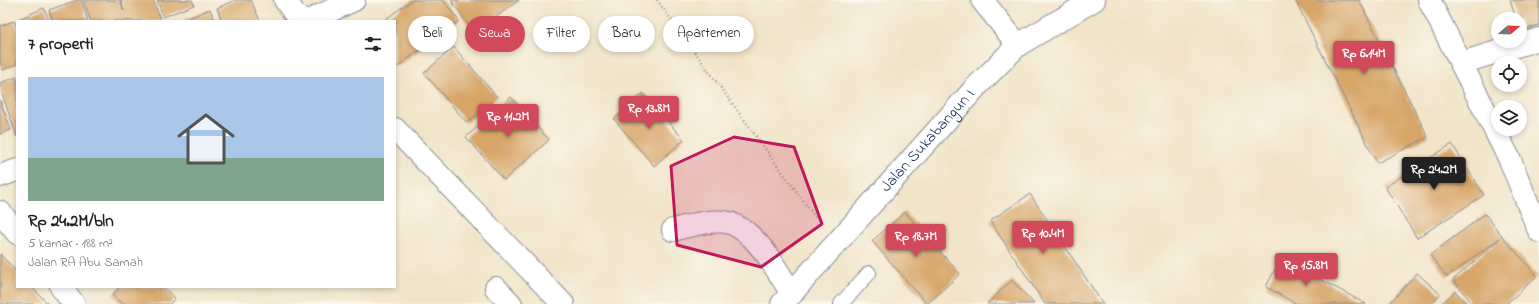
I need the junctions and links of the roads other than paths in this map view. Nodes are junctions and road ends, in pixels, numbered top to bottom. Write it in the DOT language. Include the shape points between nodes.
graph roads {
  1 [pos="285,0"];
  2 [pos="354,0"];
  3 [pos="982,0"];
  4 [pos="1094,0"];
  5 [pos="1429,0"];
  6 [pos="299,20"];
  7 [pos="310,20"];
  8 [pos="1539,39"];
  9 [pos="1018,45"];
  10 [pos="1461,63"];
  11 [pos="396,130"];
  12 [pos="16,170"];
  13 [pos="0,176"];
  14 [pos="0,212"];
  15 [pos="673,230"];
  16 [pos="1539,231"];
  17 [pos="16,232"];
  18 [pos="869,273"];
  19 [pos="61,288"];
  20 [pos="496,288"];
  21 [pos="787,299"];
  22 [pos="74,304"];
  23 [pos="511,304"];
  24 [pos="563,304"];
  25 [pos="841,304"];
  1 -- 6 [label="street"];
  2 -- 7 [label="street"];
  3 -- 9 [label="street"];
  4 -- 9 [label="street, Jalan Sukabangun I"];
  5 -- 10 [label="street"];
  8 -- 10 [label="street"];
  9 -- 21 [label="street, Jalan Sukabangun I" via="976,87"];
  10 -- 16 [label="street" via="1510,160"];
  11 -- 24 [label="street"];
  12 -- 13 [label="street"];
  14 -- 17 [label="street"];
  15 -- 21 [label="street" via="704,222 729,223 748,233 766,254"];
  18 -- 25 [label="lane"];
  19 -- 22 [label="street"];
  20 -- 23 [label="street"];
}
